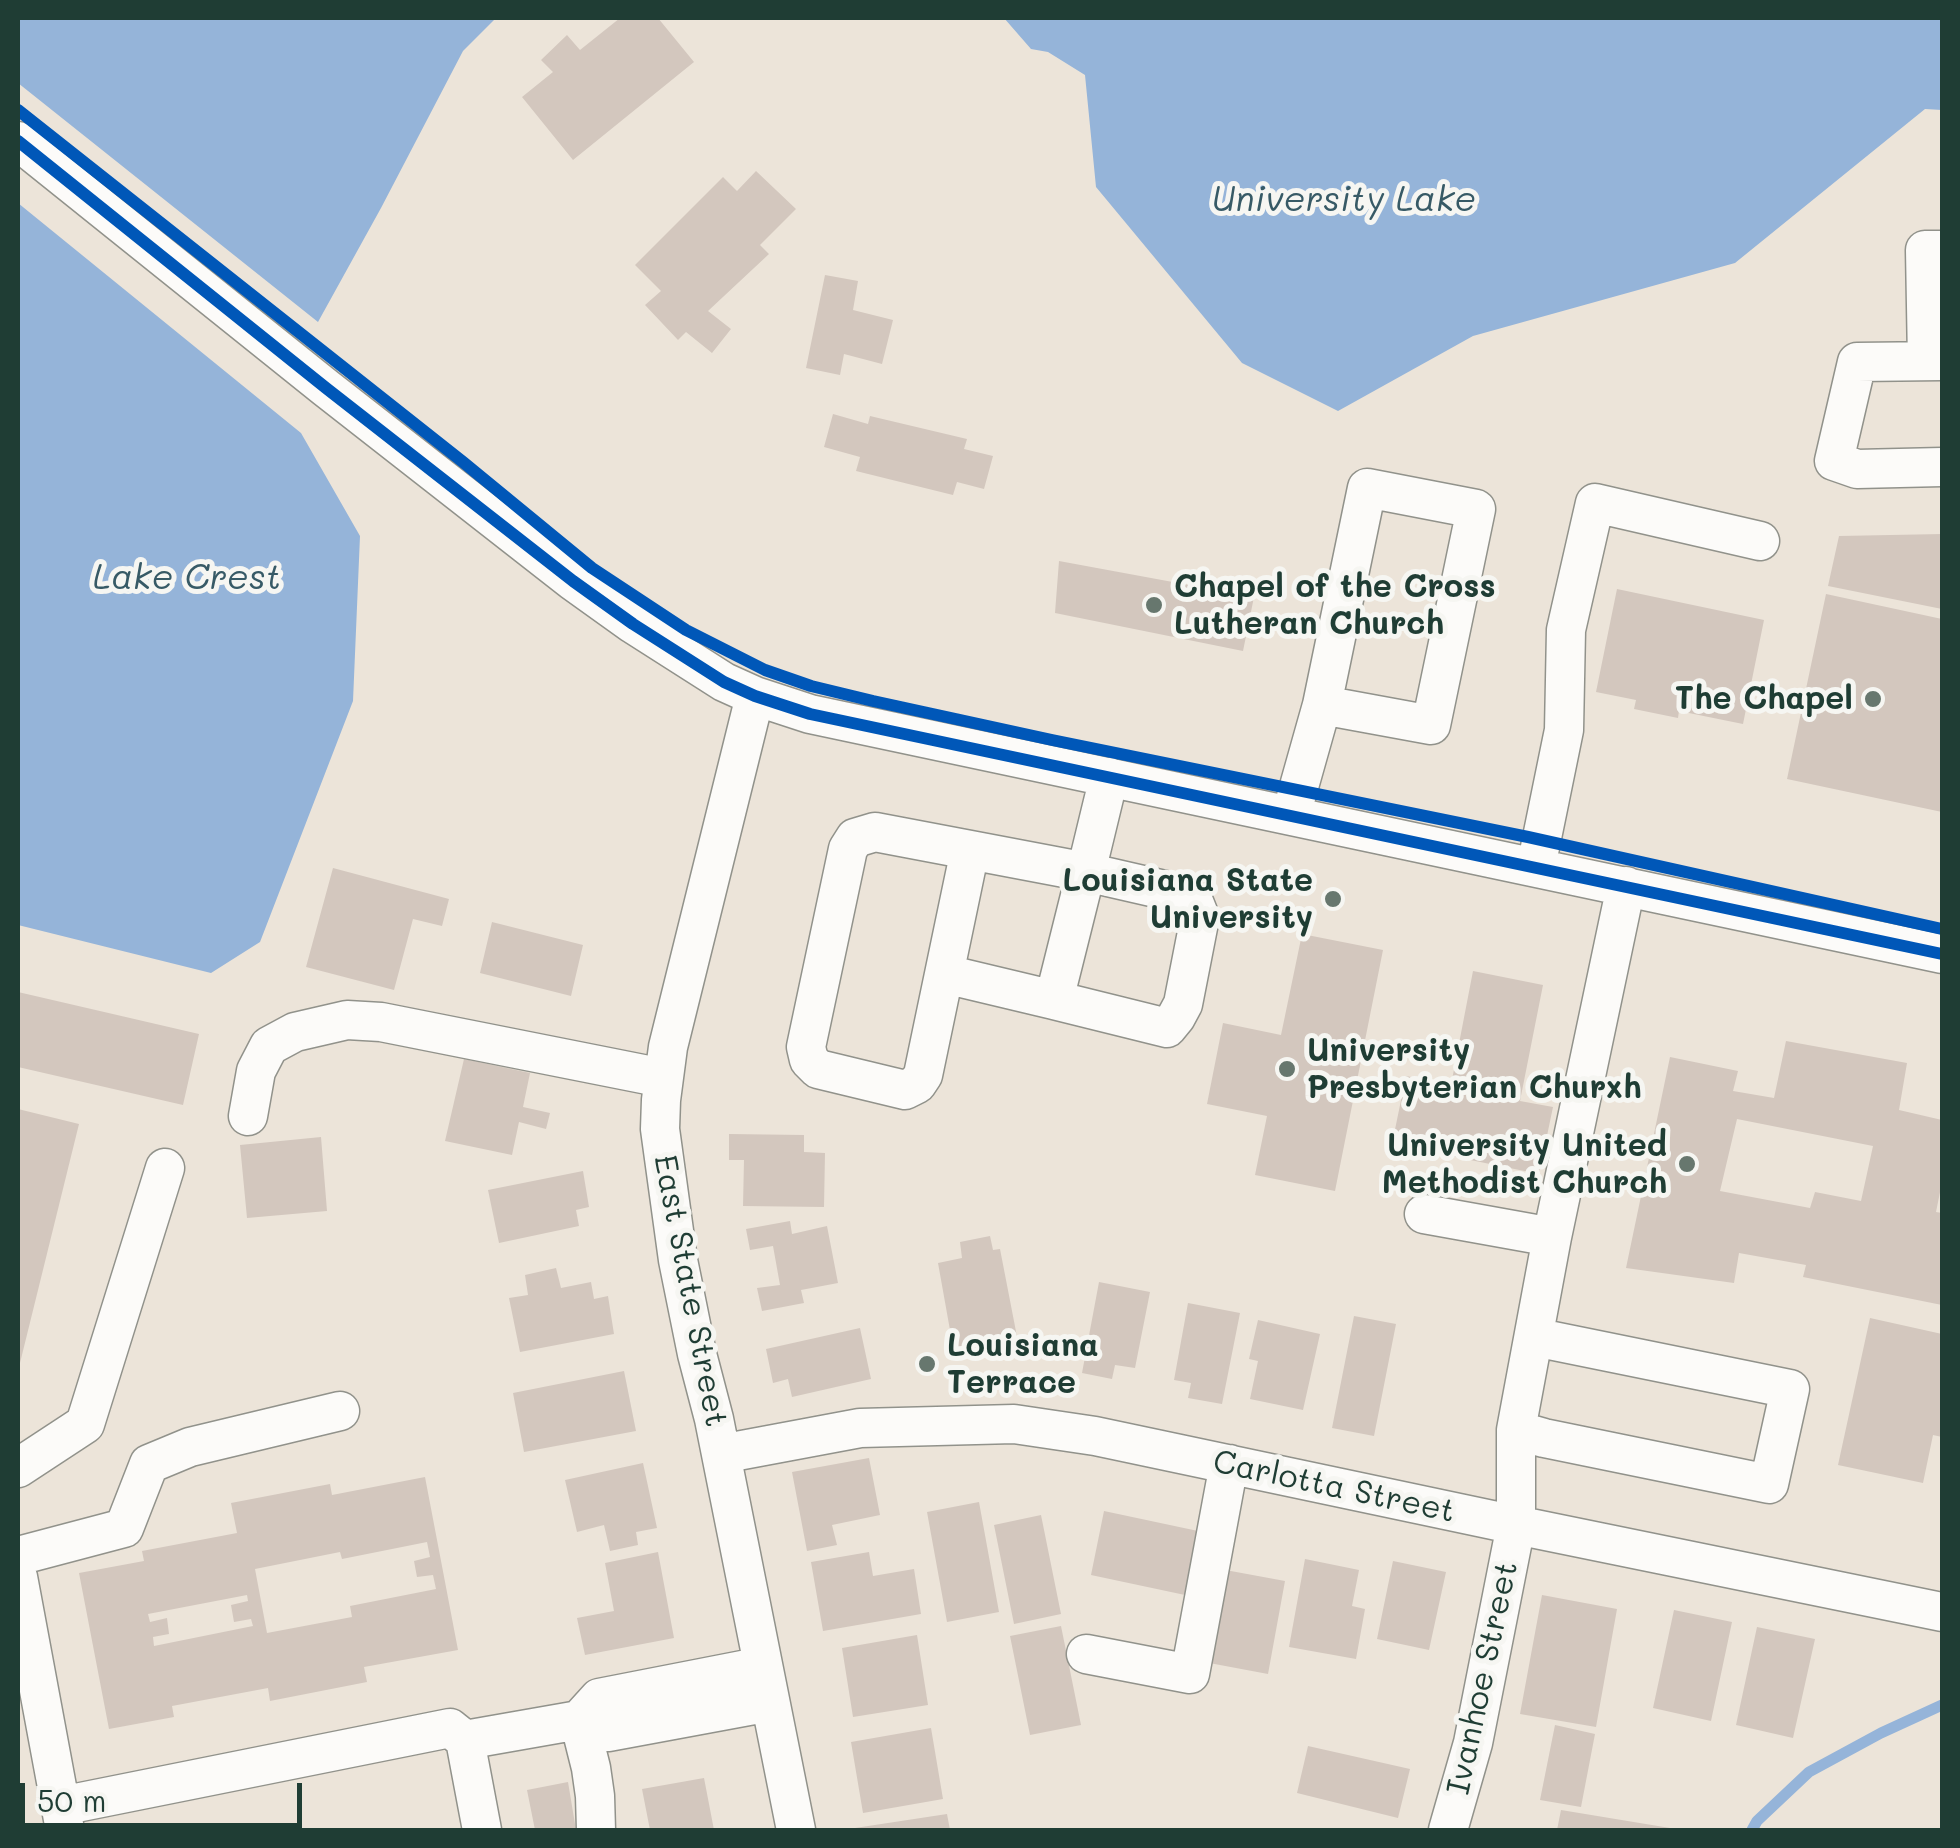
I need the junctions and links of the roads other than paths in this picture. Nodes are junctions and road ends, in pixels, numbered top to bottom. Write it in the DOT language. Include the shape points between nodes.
graph roads {
  1 [pos="18,141"];
  2 [pos="1942,250"];
  3 [pos="1935,361"];
  4 [pos="1942,468"];
  5 [pos="1760,541"];
  6 [pos="755,696"];
  7 [pos="1322,705"];
  8 [pos="1110,777"];
  9 [pos="1291,815"];
  10 [pos="970,850"];
  11 [pos="1536,867"];
  12 [pos="1086,872"];
  13 [pos="1626,886"];
  14 [pos="1942,954"];
  15 [pos="945,974"];
  16 [pos="1054,1000"];
  17 [pos="663,1078"];
  18 [pos="248,1116"];
  19 [pos="164,1168"];
  20 [pos="1424,1214"];
  21 [pos="1552,1237"];
  22 [pos="1534,1336"];
  23 [pos="340,1411"];
  24 [pos="1516,1430"];
  25 [pos="721,1454"];
  26 [pos="1229,1464"];
  27 [pos="18,1468"];
  28 [pos="1516,1525"];
  29 [pos="18,1556"];
  30 [pos="18,1577"];
  31 [pos="1942,1612"];
  32 [pos="1086,1654"];
  33 [pos="766,1684"];
  34 [pos="579,1720"];
  35 [pos="465,1740"];
  36 [pos="63,1818"];
  37 [pos="480,1830"];
  38 [pos="596,1830"];
  39 [pos="796,1830"];
  40 [pos="1448,1830"];
  1 -- 6 [label="street" via="572,582"];
  2 -- 3 [label="street" via="1925,250"];
  3 -- 4 [label="street" via="1856,362 1834,461 1857,469"];
  5 -- 11 [label="street" via="1594,503 1566,630 1564,730"];
  6 -- 8 [label="street" via="810,714"];
  6 -- 17 [label="street, East State Street"];
  7 -- 7 [label="street" via="1368,488 1476,510 1431,725"];
  7 -- 9 [label="street"];
  8 -- 9 [label="street"];
  8 -- 12 [label="street"];
  9 -- 11 [label="street"];
  10 -- 12 [label="street"];
  10 -- 15 [label="street"];
  10 -- 15 [label="street" via="875,832 855,838 808,1060 818,1069 905,1090 917,1084"];
  11 -- 13 [label="street"];
  12 -- 16 [label="street"];
  12 -- 16 [label="street" via="1194,902 1200,918 1183,1004 1166,1028"];
  13 -- 14 [label="street"];
  13 -- 21 [label="street, Ivanhoe Street"];
  15 -- 16 [label="street"];
  17 -- 18 [label="street" via="347,1020 295,1032 269,1046 256,1071"];
  17 -- 25 [label="street, East State Street" via="662,1145 678,1260"];
  19 -- 27 [label="street" via="85,1424"];
  20 -- 21 [label="street"];
  21 -- 22 [label="street, Ivanhoe Street"];
  22 -- 24 [label="street, Ivanhoe Street"];
  22 -- 24 [label="street" via="1790,1389 1769,1484"];
  23 -- 29 [label="street" via="190,1447 148,1464 124,1528"];
  24 -- 28 [label="street, Ivanhoe Street"];
  25 -- 26 [label="street, Carlotta Street" via="860,1428 1014,1424"];
  25 -- 33 [label="street, East State Street"];
  26 -- 28 [label="street, Carlotta Street"];
  26 -- 32 [label="street" via="1190,1674"];
  28 -- 31 [label="street, Carlotta Street"];
  28 -- 40 [label="street, Ivanhoe Street" via="1473,1742"];
  30 -- 36 [label="street"];
  33 -- 34 [label="street" via="608,1732"];
  33 -- 39 [label="street, East State Street"];
  34 -- 35 [label="street"];
  34 -- 38 [label="street"];
  35 -- 36 [label="street" via="450,1728"];
  35 -- 37 [label="street"];
}
